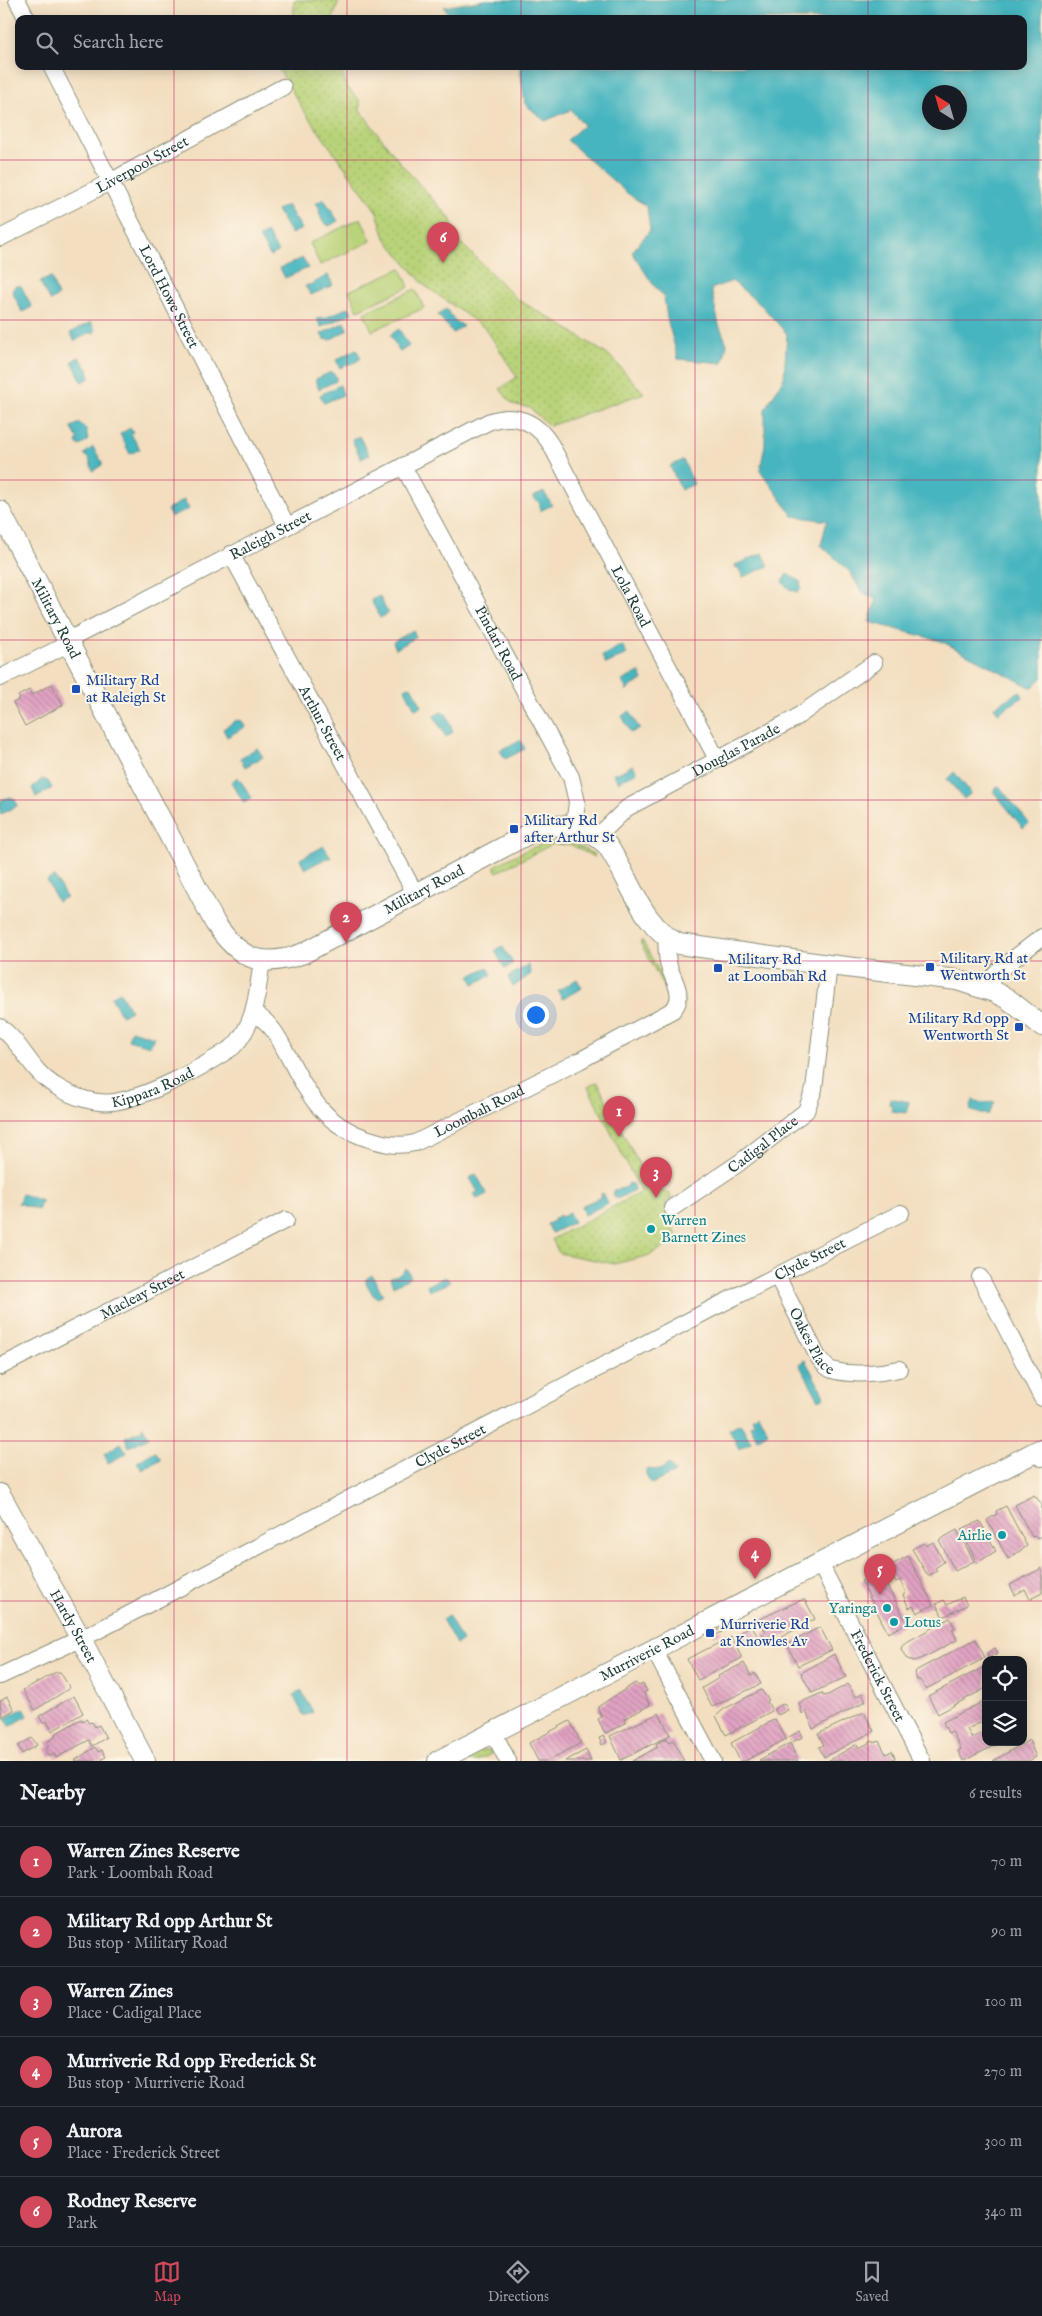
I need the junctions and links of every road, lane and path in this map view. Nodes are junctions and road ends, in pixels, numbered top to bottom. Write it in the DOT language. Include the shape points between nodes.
graph roads {
  1 [pos="17,0"];
  2 [pos="25,15"];
  3 [pos="53,70"];
  4 [pos="283,87"];
  5 [pos="110,182"];
  6 [pos="0,238"];
  7 [pos="544,433"];
  8 [pos="404,466"];
  9 [pos="0,511"];
  10 [pos="287,526"];
  11 [pos="231,554"];
  12 [pos="68,642"];
  13 [pos="874,663"];
  14 [pos="0,678"];
  15 [pos="718,759"];
  16 [pos="574,826"];
  17 [pos="597,837"];
  18 [pos="415,893"];
  19 [pos="1042,937"];
  20 [pos="666,938"];
  21 [pos="262,962"];
  22 [pos="829,965"];
  23 [pos="984,989"];
  24 [pos="254,1013"];
  25 [pos="1042,1026"];
  26 [pos="0,1027"];
  27 [pos="672,1208"];
  28 [pos="901,1213"];
  29 [pos="286,1220"];
  30 [pos="777,1276"];
  31 [pos="980,1277"];
  32 [pos="0,1368"];
  33 [pos="899,1369"];
  34 [pos="1042,1398"];
  35 [pos="1041,1451"];
  36 [pos="0,1494"];
  37 [pos="819,1562"];
  38 [pos="81,1639"];
  39 [pos="653,1648"];
  40 [pos="0,1676"];
  41 [pos="493,1732"];
  42 [pos="145,1761"];
  43 [pos="438,1761"];
  44 [pos="508,1761"];
  45 [pos="713,1761"];
  46 [pos="922,1761"];
  1 -- 2 [label="street"];
  3 -- 5 [label="street, Lord Howe Street"];
  4 -- 5 [label="street, Liverpool Street"];
  5 -- 6 [label="street, Liverpool Street"];
  5 -- 10 [label="street, Lord Howe Street"];
  7 -- 8 [label="street, Raleigh Street" via="520,418 500,418"];
  7 -- 15 [label="street, Lola Road"];
  8 -- 10 [label="street, Raleigh Street"];
  8 -- 16 [label="street, Pindari Road" via="568,770 577,802"];
  9 -- 12 [label="street, Military Road"];
  10 -- 11 [label="street, Raleigh Street"];
  11 -- 12 [label="street, Raleigh Street"];
  11 -- 18 [label="street, Arthur Street"];
  12 -- 14 [label="street, Raleigh Street"];
  12 -- 21 [label="street, Military Road" via="215,923 227,941"];
  13 -- 15 [label="street, Douglas Parade" via="794,720"];
  15 -- 17 [label="street, Douglas Parade" via="627,808"];
  16 -- 17 [label="street, Military Road"];
  16 -- 18 [label="street, Military Road" via="549,826 532,832"];
  17 -- 20 [label="street, Military Road" via="614,855 648,918"];
  18 -- 21 [label="street, Military Road" via="304,953"];
  19 -- 23 [label="street" via="1000,970"];
  20 -- 22 [label="street, Military Road" via="695,948"];
  20 -- 24 [label="street, Loombah Road" via="668,964 679,992 673,1010 415,1144 397,1146 358,1135 338,1125 320,1110 308,1094 276,1032"];
  21 -- 24 [label="street, Kippara Road"];
  22 -- 23 [label="street, Military Road" via="957,980"];
  22 -- 27 [label="street, Cadigal Place" via="814,1089 806,1111 739,1163"];
  23 -- 25 [label="street, Military Road" via="1008,999"];
  24 -- 26 [label="street, Kippara Road" via="242,1039 233,1047 157,1088 118,1102 90,1101 54,1085 33,1067 13,1036"];
  28 -- 30 [label="street, Clyde Street"];
  29 -- 32 [label="street, Macleay Street"];
  30 -- 33 [label="street, Oakes Place" via="818,1357 827,1367 866,1373"];
  30 -- 38 [label="street, Clyde Street"];
  31 -- 34 [label="street"];
  35 -- 37 [label="street, Murriverie Road"];
  36 -- 38 [label="street, Hardy Street"];
  37 -- 39 [label="street, Murriverie Road"];
  37 -- 46 [label="street, Frederick Street"];
  38 -- 40 [label="street, Clyde Street"];
  38 -- 42 [label="street, Hardy Street"];
  39 -- 41 [label="street, Murriverie Road"];
  39 -- 45 [label="street"];
  41 -- 43 [label="street, Murriverie Road"];
  41 -- 44 [label="street"];
}
